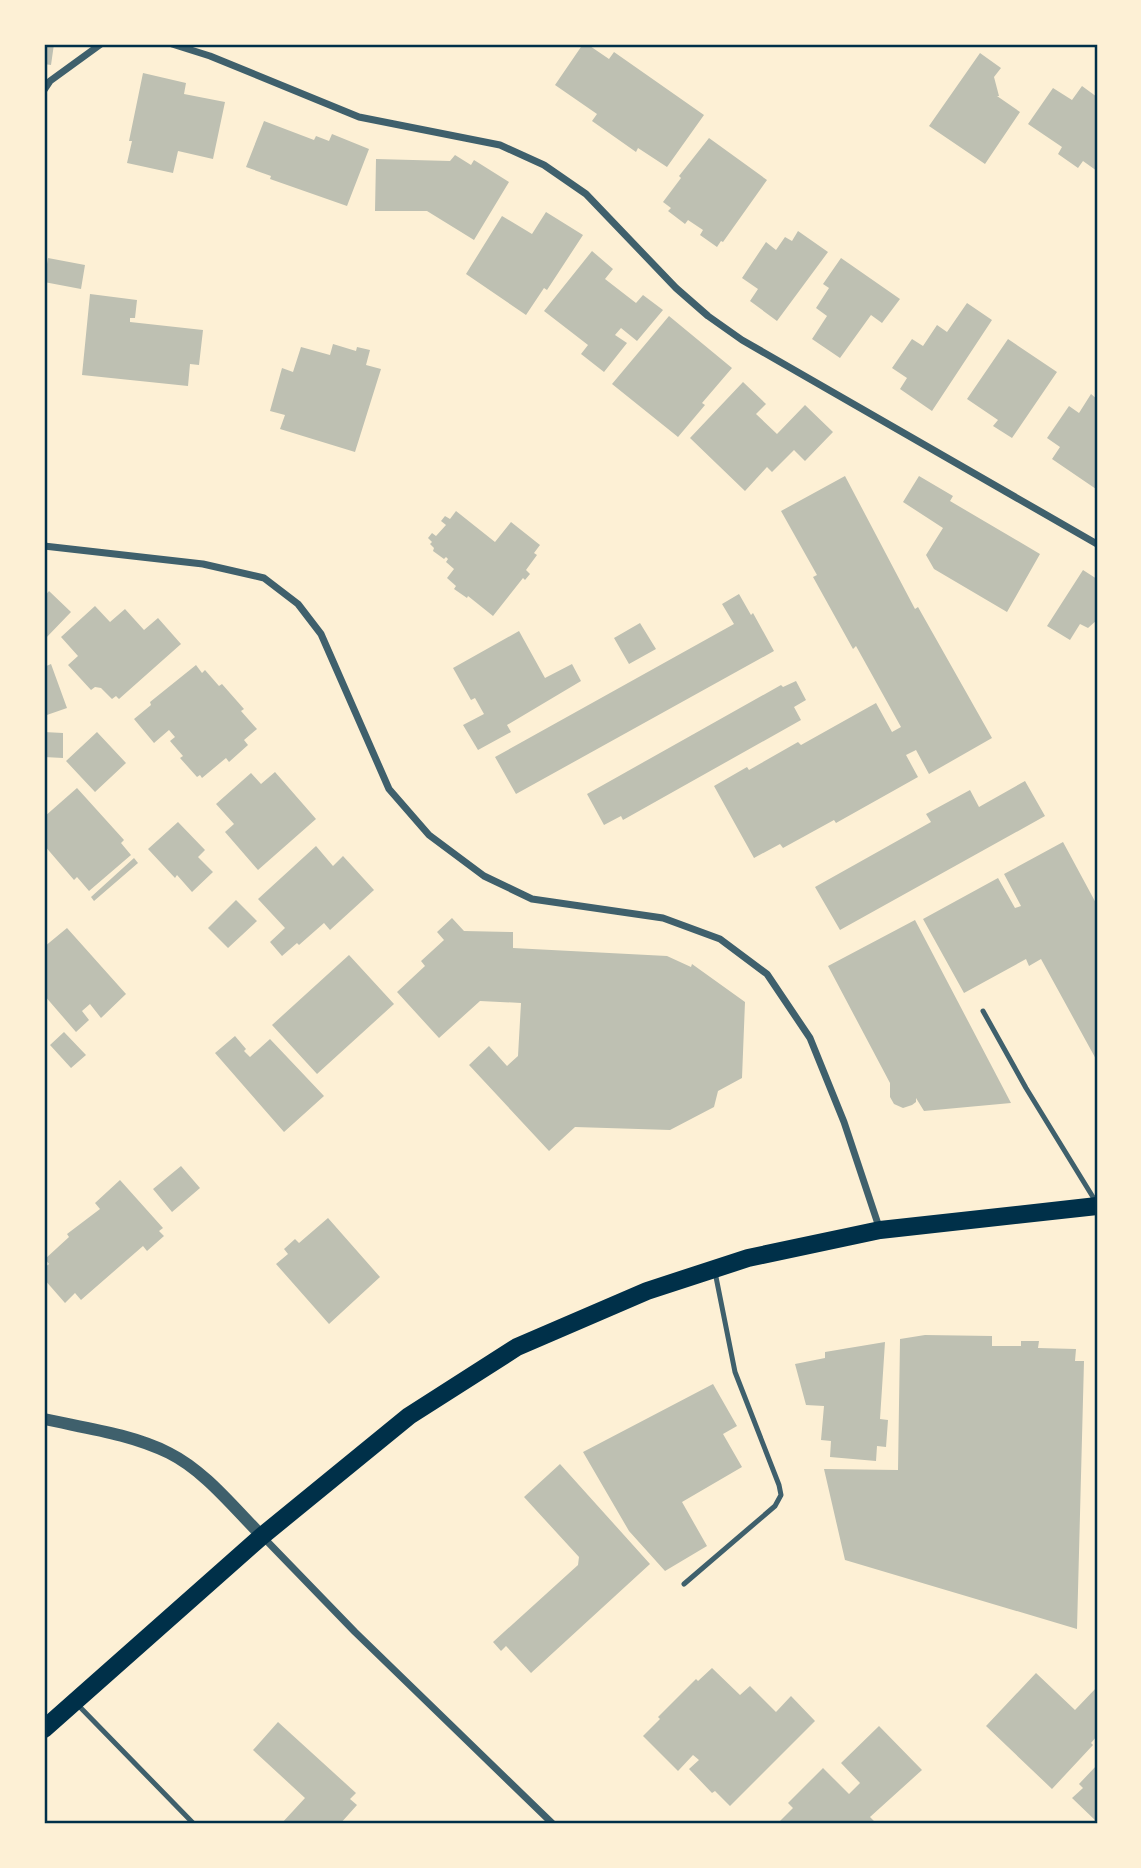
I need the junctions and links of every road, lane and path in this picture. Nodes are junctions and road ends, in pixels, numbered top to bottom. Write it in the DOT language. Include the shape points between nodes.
graph roads {
  1 [pos="101,44"];
  2 [pos="172,44"];
  3 [pos="44,90"];
  4 [pos="1097,544"];
  5 [pos="44,546"];
  6 [pos="983,1010"];
  7 [pos="1097,1206"];
  8 [pos="880,1230"];
  9 [pos="714,1269"];
  10 [pos="44,1419"];
  11 [pos="262,1536"];
  12 [pos="684,1584"];
  13 [pos="74,1700"];
  14 [pos="44,1729"];
  15 [pos="194,1824"];
  16 [pos="553,1824"];
  1 -- 3 [label="street"];
  2 -- 4 [label="street" via="359,117 500,145 544,164 586,194 676,288 742,340"];
  5 -- 8 [label="street" via="203,564 264,578 298,604 321,634 389,789 429,835 484,876 532,899 663,918 720,939 767,974 810,1038"];
  6 -- 7 [label="lane"];
  7 -- 8 [label="main road"];
  8 -- 9 [label="main road"];
  9 -- 11 [label="main road" via="647,1290 517,1347 409,1416"];
  9 -- 12 [label="lane" via="735,1372 781,1495 775,1506"];
  10 -- 11 [label="street" via="146,1443 171,1454 201,1475"];
  11 -- 13 [label="main road"];
  11 -- 16 [label="street"];
  13 -- 14 [label="main road"];
  13 -- 15 [label="lane"];
}
